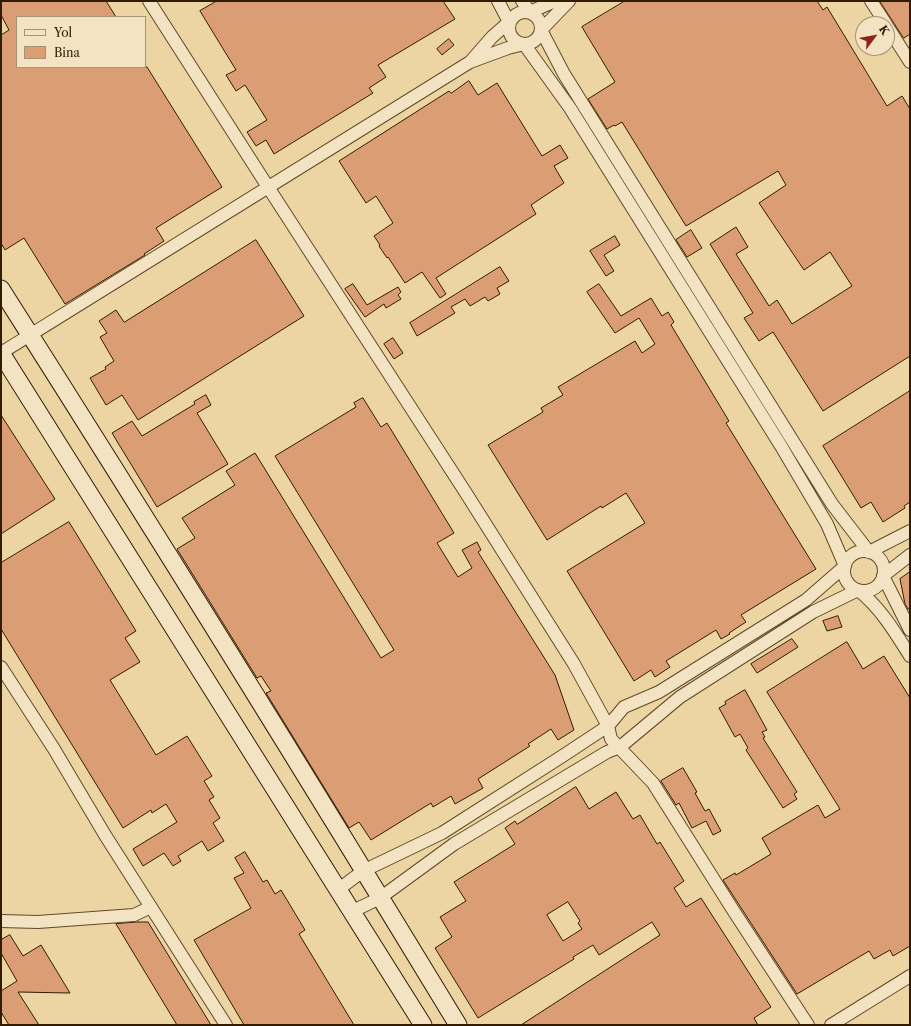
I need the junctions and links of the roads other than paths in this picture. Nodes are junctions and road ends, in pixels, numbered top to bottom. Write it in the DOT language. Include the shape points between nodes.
graph roads {
  1 [pos="149,1"];
  2 [pos="498,1"];
  3 [pos="522,1"];
  4 [pos="555,1"];
  5 [pos="569,1"];
  6 [pos="871,1"];
  7 [pos="530,12"];
  8 [pos="880,16"];
  9 [pos="509,22"];
  10 [pos="541,30"];
  11 [pos="895,39"];
  12 [pos="524,44"];
  13 [pos="470,62"];
  14 [pos="910,62"];
  15 [pos="611,149"];
  16 [pos="600,156"];
  17 [pos="268,188"];
  18 [pos="670,243"];
  19 [pos="658,250"];
  20 [pos="1,289"];
  21 [pos="31,336"];
  22 [pos="1,353"];
  23 [pos="746,365"];
  24 [pos="734,372"];
  25 [pos="910,531"];
  26 [pos="869,552"];
  27 [pos="910,555"];
  28 [pos="845,566"];
  29 [pos="883,576"];
  30 [pos="858,590"];
  31 [pos="910,630"];
  32 [pos="910,656"];
  33 [pos="1,667"];
  34 [pos="608,726"];
  35 [pos="620,748"];
  36 [pos="363,871"];
  37 [pos="339,889"];
  38 [pos="380,898"];
  39 [pos="151,908"];
  40 [pos="353,911"];
  41 [pos="1,921"];
  42 [pos="910,976"];
  43 [pos="226,1025"];
  44 [pos="423,1025"];
  45 [pos="458,1025"];
  46 [pos="808,1025"];
  47 [pos="830,1025"];
  1 -- 17 [label="street"];
  2 -- 9 [label="street"];
  3 -- 7 [label="street"];
  4 -- 7 [label="street"];
  5 -- 10 [label="street"];
  6 -- 8 [label="street"];
  7 -- 9 [label="street" via="518,12"];
  7 -- 10 [label="street" via="536,15"];
  9 -- 12 [label="street" via="510,36 518,43"];
  9 -- 13 [label="street"];
  10 -- 12 [label="street" via="534,41"];
  10 -- 15 [label="street" via="564,74"];
  11 -- 14 [label="street"];
  12 -- 13 [label="street"];
  12 -- 16 [label="street" via="570,108"];
  13 -- 17 [label="street"];
  15 -- 16 [label="street"];
  15 -- 18 [label="street"];
  16 -- 19 [label="street"];
  17 -- 21 [label="street"];
  17 -- 34 [label="street" via="477,510 574,664"];
  18 -- 19 [label="street"];
  18 -- 23 [label="street"];
  19 -- 24 [label="street"];
  20 -- 21 [label="street"];
  21 -- 22 [label="street"];
  21 -- 36 [label="street"];
  22 -- 37 [label="street"];
  23 -- 24 [label="street"];
  23 -- 26 [label="street" via="832,504"];
  24 -- 28 [label="street" via="827,524"];
  25 -- 26 [label="street"];
  26 -- 28 [label="street" via="852,556"];
  26 -- 29 [label="street" via="880,560"];
  27 -- 29 [label="street"];
  28 -- 30 [label="street" via="846,579"];
  28 -- 34 [label="street" via="806,600 659,692 624,707"];
  29 -- 30 [label="street" via="871,590"];
  29 -- 31 [label="street"];
  30 -- 32 [label="street" via="869,599 893,629"];
  30 -- 35 [label="street" via="813,612 680,697"];
  33 -- 39 [label="street"];
  34 -- 35 [label="street" via="612,739"];
  34 -- 36 [label="street" via="442,833"];
  35 -- 38 [label="street" via="607,752 454,844"];
  35 -- 46 [label="street" via="653,783"];
  36 -- 37 [label="street"];
  36 -- 38 [label="street"];
  37 -- 40 [label="street"];
  38 -- 40 [label="street"];
  38 -- 45 [label="street"];
  39 -- 41 [label="street" via="134,915 38,922"];
  39 -- 43 [label="street"];
  40 -- 44 [label="street"];
  42 -- 47 [label="street"];
}
